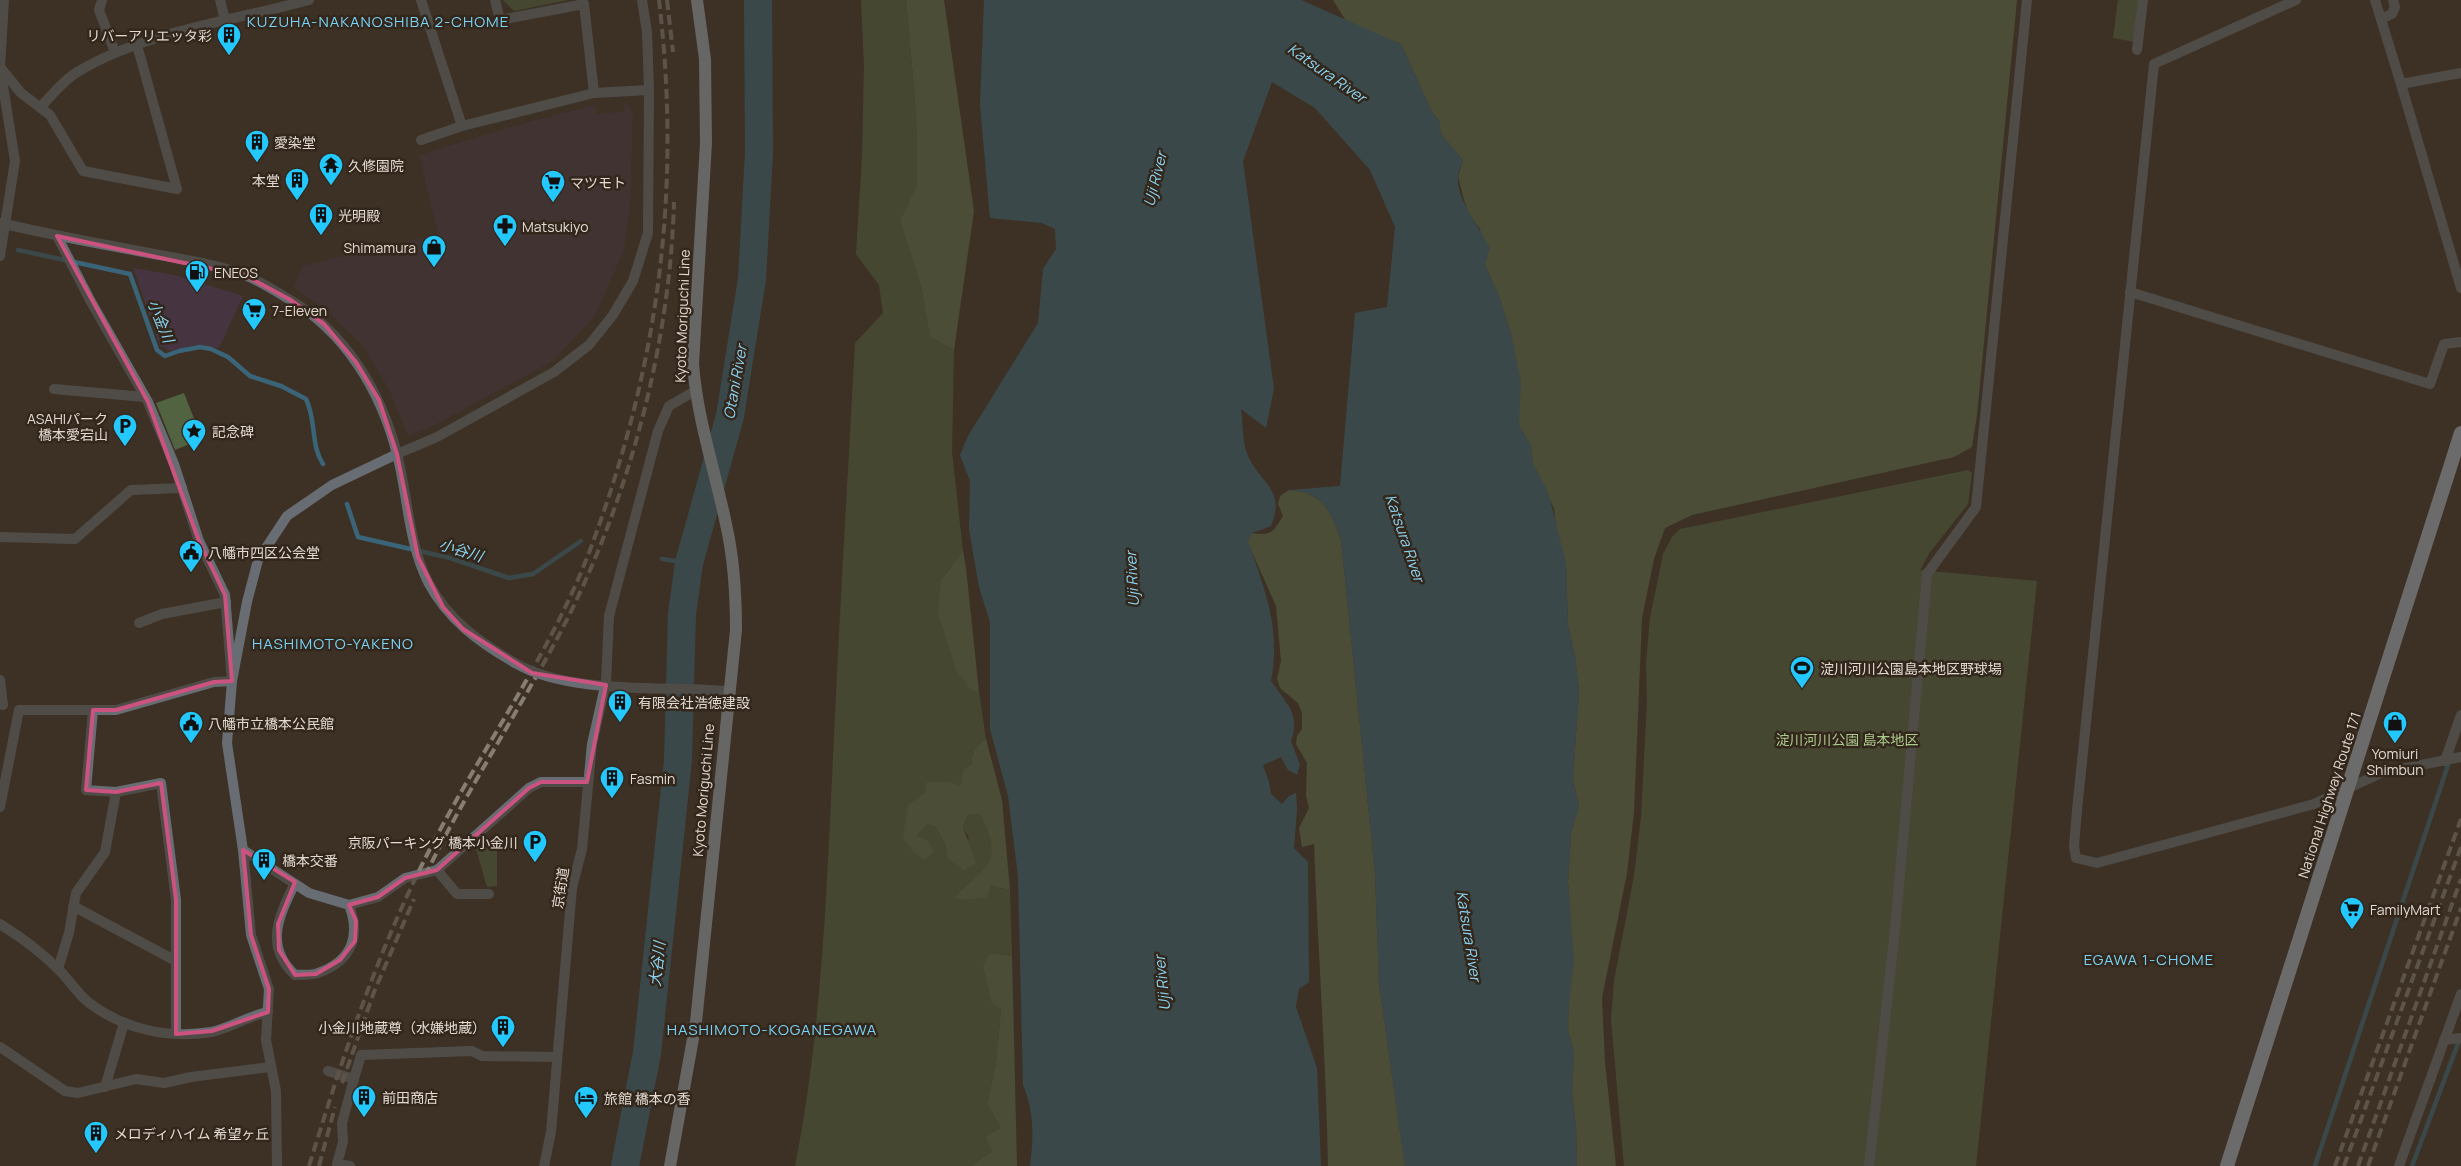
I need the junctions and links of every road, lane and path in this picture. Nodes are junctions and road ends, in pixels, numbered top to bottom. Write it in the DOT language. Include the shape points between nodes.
graph roads {
  1 [pos="4,0"];
  2 [pos="102,0"];
  3 [pos="220,0"];
  4 [pos="306,0"];
  5 [pos="422,0"];
  6 [pos="495,0"];
  7 [pos="642,0"];
  8 [pos="697,0"];
  9 [pos="2027,0"];
  10 [pos="2143,0"];
  11 [pos="2296,0"];
  12 [pos="2375,0"];
  13 [pos="2393,0"];
  14 [pos="2381,19"];
  15 [pos="225,20"];
  16 [pos="137,45"];
  17 [pos="2137,50"];
  18 [pos="115,52"];
  19 [pos="0,67"];
  20 [pos="2461,73"];
  21 [pos="2402,84"];
  22 [pos="649,90"];
  23 [pos="594,93"];
  24 [pos="40,107"];
  25 [pos="462,126"];
  26 [pos="420,140"];
  27 [pos="2,223"];
  28 [pos="57,236"];
  29 [pos="0,256"];
  30 [pos="2461,288"];
  31 [pos="2130,292"];
  32 [pos="2461,342"];
  33 [pos="54,390"];
  34 [pos="695,391"];
  35 [pos="145,397"];
  36 [pos="2461,433"];
  37 [pos="397,454"];
  38 [pos="182,488"];
  39 [pos="0,537"];
  40 [pos="226,602"];
  41 [pos="139,623"];
  42 [pos="0,680"];
  43 [pos="232,681"];
  44 [pos="728,691"];
  45 [pos="2,705"];
  46 [pos="19,710"];
  47 [pos="93,710"];
  48 [pos="2461,715"];
  49 [pos="2452,759"];
  50 [pos="587,782"];
  51 [pos="2348,786"];
  52 [pos="116,792"];
  53 [pos="0,807"];
  54 [pos="244,850"];
  55 [pos="436,870"];
  56 [pos="294,885"];
  57 [pos="489,894"];
  58 [pos="349,905"];
  59 [pos="73,906"];
  60 [pos="0,924"];
  61 [pos="176,961"];
  62 [pos="58,969"];
  63 [pos="2461,994"];
  64 [pos="268,1012"];
  65 [pos="124,1023"];
  66 [pos="176,1034"];
  67 [pos="2453,1039"];
  68 [pos="0,1047"];
  69 [pos="556,1057"];
  70 [pos="270,1067"];
  71 [pos="328,1071"];
  72 [pos="354,1079"];
  73 [pos="105,1087"];
  74 [pos="337,1165"];
  75 [pos="277,1166"];
  76 [pos="350,1166"];
  77 [pos="544,1166"];
  78 [pos="670,1166"];
  79 [pos="1869,1166"];
  80 [pos="2227,1166"];
  81 [pos="2399,1166"];
  1 -- 19 [label="street"];
  2 -- 18 [label="street" via="99,10"];
  3 -- 15 [label="street"];
  4 -- 15 [label="street"];
  5 -- 25 [label="street"];
  6 -- 23 [label="street" via="500,20 584,4"];
  7 -- 22 [label="street" via="647,32"];
  8 -- 34 [label="main road, Kyoto Moriguchi Line" via="705,59 706,143 693,364"];
  9 -- 79 [label="street" via="1976,507 1926,574 1895,929"];
  10 -- 17 [label="street"];
  11 -- 31 [label="street" via="2154,64"];
  12 -- 14 [label="street"];
  13 -- 14 [label="street" via="2392,14"];
  14 -- 21 [label="street"];
  15 -- 16 [label="street"];
  16 -- 18 [label="street"];
  16 -- 24 [label="street" via="177,189 83,171 50,115"];
  18 -- 24 [label="street" via="77,72"];
  19 -- 24 [label="street" via="21,93"];
  19 -- 27 [label="street" via="16,161"];
  20 -- 21 [label="street"];
  21 -- 30 [label="street"];
  22 -- 23 [label="street"];
  22 -- 37 [label="street" via="648,233 633,281 613,315 589,345 554,372 437,437"];
  23 -- 25 [label="street"];
  25 -- 26 [label="street"];
  27 -- 28 [label="street"];
  27 -- 29 [label="street"];
  28 -- 35 [label="street"];
  28 -- 37 [label="street" via="189,261 246,276 289,298 324,324 356,362 379,400"];
  31 -- 32 [label="street" via="2430,384 2444,344"];
  31 -- 51 [label="street" via="2077,810 2076,858 2097,863 2314,804"];
  33 -- 35 [label="street"];
  34 -- 44 [label="main road, Kyoto Moriguchi Line" via="727,525 736,598 736,630"];
  34 -- 50 [label="street, 京街道" via="669,406 658,431 609,616 606,682"];
  35 -- 38 [label="street"];
  36 -- 51 [label="highway, National Highway Route 171"];
  37 -- 43 [label="street" via="332,484 288,516 258,560"];
  37 -- 44 [label="street, bridge" via="418,557 429,583 463,629 515,664 553,680"];
  38 -- 39 [label="street" via="131,490 75,539"];
  38 -- 40 [label="street" via="198,541"];
  40 -- 41 [label="street" via="162,614"];
  40 -- 43 [label="street"];
  42 -- 45 [label="street"];
  43 -- 47 [label="street" via="214,682 116,710"];
  43 -- 54 [label="street" via="227,743"];
  44 -- 78 [label="main road, Kyoto Moriguchi Line" via="696,1022"];
  45 -- 46 [label="street"];
  46 -- 47 [label="street"];
  46 -- 53 [label="street"];
  47 -- 52 [label="street" via="86,790"];
  48 -- 49 [label="street"];
  49 -- 51 [label="street" via="2381,773"];
  50 -- 55 [label="street" via="541,782 529,788"];
  50 -- 69 [label="street, 京街道" via="582,850 572,888"];
  51 -- 80 [label="highway, National Highway Route 171"];
  52 -- 59 [label="street" via="105,852 80,887"];
  52 -- 61 [label="street" via="161,783 176,900"];
  54 -- 56 [label="street" via="289,878"];
  54 -- 64 [label="street" via="251,935 269,989"];
  55 -- 57 [label="street" via="457,894"];
  55 -- 58 [label="street" via="405,878 378,897"];
  56 -- 58 [label="street"];
  56 -- 58 [label="street" via="280,915 276,936 286,966 295,975 316,974 327,969 340,960 355,941 356,921"];
  59 -- 61 [label="street"];
  59 -- 62 [label="street"];
  60 -- 62 [label="street" via="28,942"];
  61 -- 66 [label="street"];
  62 -- 65 [label="street" via="88,1002"];
  63 -- 67 [label="street"];
  64 -- 66 [label="street" via="252,1015 212,1032"];
  64 -- 70 [label="street" via="266,1040"];
  65 -- 66 [label="street" via="158,1034"];
  65 -- 73 [label="street"];
  67 -- 81 [label="street"];
  68 -- 73 [label="street" via="65,1091 78,1093"];
  69 -- 72 [label="street" via="482,1056 472,1051 361,1055"];
  69 -- 77 [label="street, 京街道" via="551,1132"];
  70 -- 73 [label="street" via="164,1083 136,1079"];
  70 -- 75 [label="street" via="276,1091"];
  71 -- 72 [label="street"];
  72 -- 74 [label="street" via="342,1123 343,1142"];
  74 -- 76 [label="street"];
}
